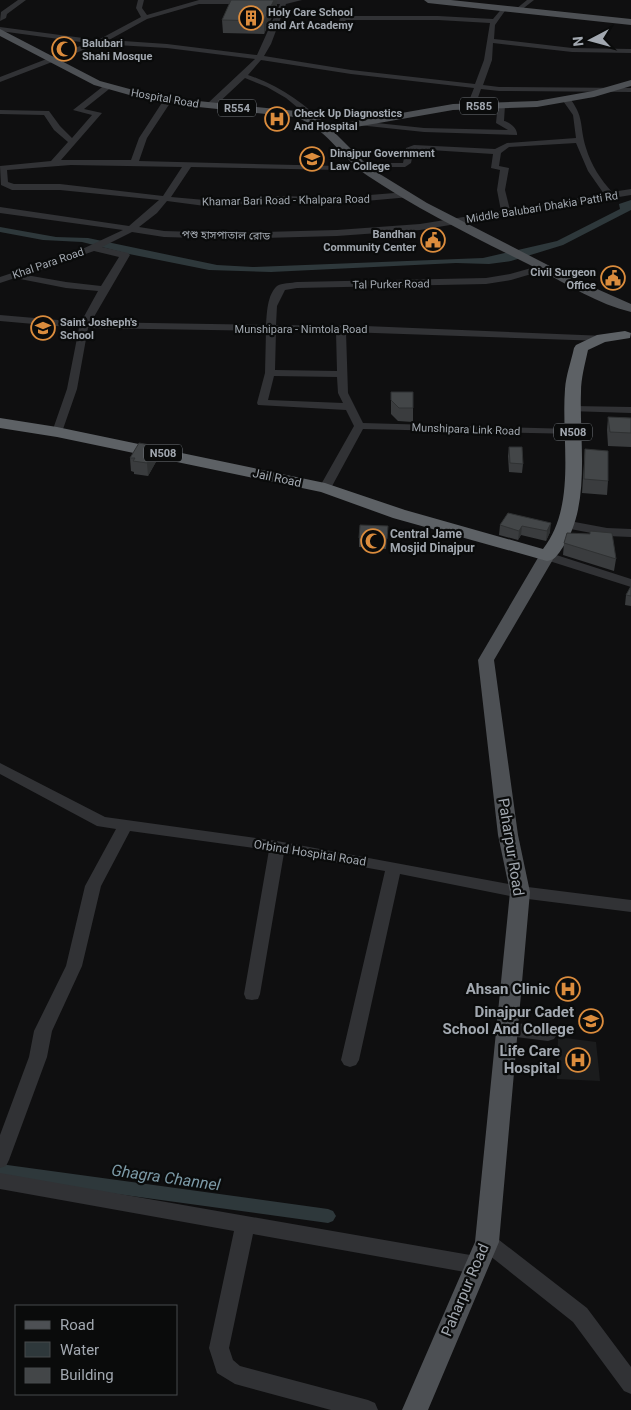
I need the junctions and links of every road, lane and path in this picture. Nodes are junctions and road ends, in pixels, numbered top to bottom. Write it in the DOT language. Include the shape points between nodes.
graph roads {
  1 [pos="23,0"];
  2 [pos="140,0"];
  3 [pos="299,0"];
  4 [pos="428,0"];
  5 [pos="531,0"];
  6 [pos="285,1"];
  7 [pos="504,8"];
  8 [pos="518,10"];
  9 [pos="145,18"];
  10 [pos="0,19"];
  11 [pos="495,21"];
  12 [pos="631,22"];
  13 [pos="341,24"];
  14 [pos="0,31"];
  15 [pos="102,41"];
  16 [pos="490,41"];
  17 [pos="631,51"];
  18 [pos="259,57"];
  19 [pos="54,60"];
  20 [pos="245,76"];
  21 [pos="0,80"];
  22 [pos="631,83"];
  23 [pos="109,86"];
  24 [pos="478,87"];
  25 [pos="631,90"];
  26 [pos="605,91"];
  27 [pos="565,98"];
  28 [pos="168,100"];
  29 [pos="211,105"];
  30 [pos="501,105"];
  31 [pos="471,106"];
  32 [pos="0,112"];
  33 [pos="358,122"];
  34 [pos="326,130"];
  35 [pos="514,133"];
  36 [pos="580,140"];
  37 [pos="72,142"];
  38 [pos="519,144"];
  39 [pos="498,152"];
  40 [pos="135,161"];
  41 [pos="54,162"];
  42 [pos="188,165"];
  43 [pos="359,165"];
  44 [pos="2,169"];
  45 [pos="631,192"];
  46 [pos="408,196"];
  47 [pos="611,196"];
  48 [pos="164,198"];
  49 [pos="0,210"];
  50 [pos="506,213"];
  51 [pos="453,222"];
  52 [pos="130,228"];
  53 [pos="94,247"];
  54 [pos="542,268"];
  55 [pos="13,275"];
  56 [pos="0,280"];
  57 [pos="104,289"];
  58 [pos="629,309"];
  59 [pos="0,318"];
  60 [pos="84,325"];
  61 [pos="272,328"];
  62 [pos="342,329"];
  63 [pos="629,334"];
  64 [pos="602,338"];
  65 [pos="270,373"];
  66 [pos="343,374"];
  67 [pos="350,407"];
  68 [pos="573,409"];
  69 [pos="631,410"];
  70 [pos="0,423"];
  71 [pos="359,426"];
  72 [pos="56,432"];
  73 [pos="573,432"];
  74 [pos="325,488"];
  75 [pos="564,524"];
  76 [pos="631,533"];
  77 [pos="547,556"];
  78 [pos="631,583"];
  79 [pos="0,768"];
  80 [pos="125,827"];
  81 [pos="277,846"];
  82 [pos="394,867"];
  83 [pos="520,892"];
  84 [pos="631,906"];
  85 [pos="252,994"];
  86 [pos="507,1028"];
  87 [pos="548,1034"];
  88 [pos="350,1060"];
  89 [pos="0,1160"];
  90 [pos="0,1181"];
  91 [pos="246,1226"];
  92 [pos="487,1242"];
  93 [pos="476,1266"];
  94 [pos="631,1384"];
  95 [pos="368,1410"];
  96 [pos="415,1410"];
  1 -- 10 [label="street" via="3,13 4,17"];
  2 -- 9 [label="street" via="139,8"];
  3 -- 6 [label="street"];
  4 -- 7 [label="main road"];
  5 -- 8 [label="street"];
  6 -- 9 [label="street" via="199,2"];
  6 -- 18 [label="street"];
  7 -- 8 [label="main road"];
  7 -- 11 [label="street"];
  8 -- 12 [label="main road"];
  9 -- 15 [label="street"];
  11 -- 13 [label="street" via="342,18"];
  11 -- 16 [label="street"];
  14 -- 15 [label="street"];
  14 -- 19 [label="main road, Hospital Road / R554"];
  15 -- 18 [label="street"];
  15 -- 19 [label="street"];
  16 -- 17 [label="street" via="572,50"];
  16 -- 24 [label="street" via="488,60"];
  18 -- 20 [label="street"];
  18 -- 24 [label="street" via="350,72"];
  19 -- 21 [label="street"];
  19 -- 23 [label="main road, Hospital Road / R554"];
  20 -- 29 [label="street"];
  20 -- 34 [label="street" via="269,84 298,102"];
  22 -- 26 [label="main road, R585"];
  23 -- 28 [label="main road, Hospital Road / R554"];
  23 -- 37 [label="street" via="77,110 98,112"];
  24 -- 26 [label="street"];
  24 -- 31 [label="street"];
  25 -- 26 [label="street"];
  26 -- 27 [label="main road, R585"];
  27 -- 30 [label="main road, R585" via="537,104"];
  27 -- 36 [label="street" via="579,116"];
  28 -- 29 [label="main road, Hospital Road / R554"];
  28 -- 40 [label="street" via="143,138"];
  29 -- 34 [label="main road, Hospital Road / R554" via="296,114 313,119"];
  30 -- 31 [label="main road, R585"];
  30 -- 35 [label="street" via="500,123 506,124"];
  31 -- 33 [label="main road, R585"];
  32 -- 37 [label="street" via="46,113"];
  33 -- 34 [label="main road, R585"];
  33 -- 35 [label="street" via="424,130"];
  34 -- 43 [label="main road, Hospital Road / R554"];
  35 -- 38 [label="street"];
  36 -- 38 [label="street"];
  36 -- 47 [label="street" via="599,183"];
  37 -- 41 [label="street"];
  38 -- 39 [label="street" via="507,145"];
  39 -- 43 [label="street" via="414,147 410,148 405,165"];
  39 -- 50 [label="street" via="495,168 505,168 501,190"];
  40 -- 41 [label="street"];
  40 -- 42 [label="street"];
  41 -- 44 [label="street"];
  42 -- 43 [label="street" via="339,168"];
  42 -- 48 [label="street, Khal Para Road"];
  43 -- 46 [label="main road, Hospital Road / R554"];
  44 -- 48 [label="street, Khamar Bari Road - Khalpara Road" via="4,183 12,187 60,186"];
  45 -- 47 [label="street, Middle Balubari Dhakia Patti Rd"];
  46 -- 48 [label="street, Khamar Bari Road - Khalpara Road" via="332,202 286,198 227,203"];
  46 -- 51 [label="main road, Hospital Road / R554"];
  47 -- 50 [label="street, Middle Balubari Dhakia Patti Rd"];
  48 -- 52 [label="street, Khal Para Road" via="154,211"];
  49 -- 52 [label="street, পশু হাসপাতাল রোড"];
  50 -- 51 [label="street, Middle Balubari Dhakia Patti Rd"];
  51 -- 52 [label="street, পশু হাসপাতাল রোড" via="420,228 232,236 164,234"];
  51 -- 54 [label="main road, Hospital Road / R554"];
  52 -- 53 [label="street, Khal Para Road"];
  53 -- 55 [label="street, Khal Para Road"];
  53 -- 57 [label="street" via="125,255"];
  54 -- 58 [label="main road, R554"];
  54 -- 61 [label="street, Tal Purker Road" via="486,281 297,284 281,288 272,306"];
  55 -- 56 [label="street, Khal Para Road"];
  55 -- 57 [label="street"];
  57 -- 60 [label="street"];
  59 -- 60 [label="street, Munshipara - Nimtola Road"];
  60 -- 61 [label="street, Munshipara - Nimtola Road"];
  60 -- 72 [label="street" via="72,389"];
  61 -- 62 [label="street, Munshipara - Nimtola Road"];
  61 -- 65 [label="street"];
  62 -- 64 [label="street, Munshipara - Nimtola Road"];
  62 -- 66 [label="street"];
  63 -- 64 [label="highway, N508"];
  64 -- 68 [label="highway, N508" via="581,348 573,388"];
  65 -- 66 [label="street"];
  65 -- 67 [label="street" via="263,404"];
  66 -- 67 [label="street" via="343,393"];
  67 -- 71 [label="street"];
  68 -- 69 [label="street"];
  68 -- 73 [label="highway, N508"];
  70 -- 72 [label="highway, Jail Road / N508"];
  71 -- 73 [label="street, Munshipara Link Road"];
  71 -- 74 [label="street"];
  72 -- 74 [label="highway, Jail Road / N508"];
  73 -- 75 [label="highway, N508" via="570,506"];
  74 -- 77 [label="highway, Jail Road / N508" via="399,514"];
  75 -- 76 [label="street"];
  75 -- 77 [label="highway, N508" via="558,546"];
  77 -- 78 [label="street"];
  77 -- 83 [label="main road, Paharpur Road" via="486,660 508,835"];
  79 -- 80 [label="street, Orbind Hospital Road" via="95,820"];
  80 -- 81 [label="street, Orbind Hospital Road"];
  80 -- 89 [label="street" via="93,886 74,966 43,1031 38,1057"];
  81 -- 82 [label="street, Orbind Hospital Road"];
  81 -- 85 [label="street"];
  82 -- 83 [label="street, Orbind Hospital Road"];
  82 -- 88 [label="street"];
  83 -- 84 [label="street, Orbind Hospital Road"];
  83 -- 86 [label="main road, Paharpur Road"];
  86 -- 87 [label="street"];
  86 -- 92 [label="main road, Paharpur Road"];
  90 -- 91 [label="street"];
  91 -- 93 [label="street"];
  91 -- 95 [label="street" via="219,1348 224,1366 235,1374"];
  92 -- 93 [label="main road, Paharpur Road"];
  92 -- 94 [label="street" via="580,1315"];
  93 -- 96 [label="main road, Paharpur Road"];
}
